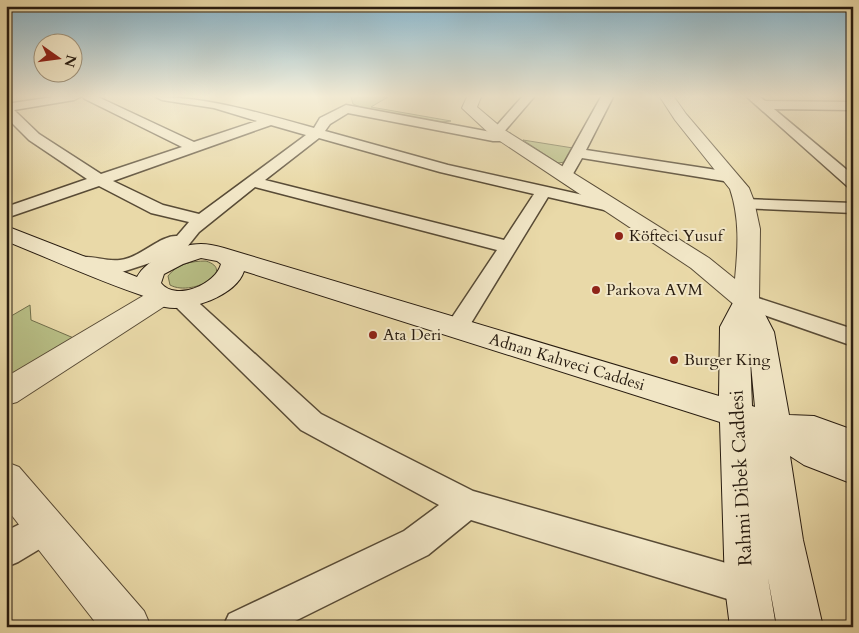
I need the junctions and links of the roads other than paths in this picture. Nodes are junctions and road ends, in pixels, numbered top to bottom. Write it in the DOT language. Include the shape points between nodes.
graph roads {
  1 [pos="24,127"];
  2 [pos="153,127"];
  3 [pos="253,127"];
  4 [pos="295,127"];
  5 [pos="322,127"];
  6 [pos="444,127"];
  7 [pos="492,127"];
  8 [pos="506,127"];
  9 [pos="591,127"];
  10 [pos="688,127"];
  11 [pos="787,127"];
  12 [pos="318,133"];
  13 [pos="501,134"];
  14 [pos="192,147"];
  15 [pos="576,153"];
  16 [pos="565,176"];
  17 [pos="730,177"];
  18 [pos="100,180"];
  19 [pos="253,182"];
  20 [pos="853,183"];
  21 [pos="544,192"];
  22 [pos="745,204"];
  23 [pos="613,207"];
  24 [pos="853,208"];
  25 [pos="6,213"];
  26 [pos="194,228"];
  27 [pos="6,233"];
  28 [pos="509,247"];
  29 [pos="224,263"];
  30 [pos="90,266"];
  31 [pos="163,283"];
  32 [pos="746,301"];
  33 [pos="457,328"];
  34 [pos="853,338"];
  35 [pos="6,393"];
  36 [pos="736,414"];
  37 [pos="774,427"];
  38 [pos="853,445"];
  39 [pos="853,468"];
  40 [pos="6,480"];
  41 [pos="467,504"];
  42 [pos="46,527"];
  43 [pos="6,550"];
  44 [pos="747,587"];
  45 [pos="128,627"];
  46 [pos="242,627"];
  47 [pos="753,627"];
  48 [pos="800,627"];
  1 -- 18 [label="street" via="34,137"];
  2 -- 14 [label="street"];
  3 -- 14 [label="street"];
  4 -- 12 [label="street"];
  5 -- 12 [label="street"];
  6 -- 13 [label="street" via="493,138"];
  7 -- 13 [label="main road"];
  8 -- 13 [label="street"];
  9 -- 15 [label="street"];
  10 -- 17 [label="main road, Rahmi Dibek Caddesi"];
  11 -- 20 [label="street"];
  12 -- 19 [label="street"];
  12 -- 21 [label="street" via="444,169"];
  13 -- 16 [label="main road"];
  14 -- 18 [label="street"];
  15 -- 16 [label="street"];
  15 -- 17 [label="street"];
  16 -- 23 [label="main road"];
  17 -- 22 [label="main road, Rahmi Dibek Caddesi" via="739,188"];
  18 -- 25 [label="street"];
  18 -- 26 [label="street"];
  19 -- 26 [label="street"];
  19 -- 28 [label="street"];
  21 -- 23 [label="street"];
  21 -- 28 [label="street"];
  22 -- 24 [label="street"];
  22 -- 32 [label="main road, Rahmi Dibek Caddesi" via="748,219"];
  23 -- 32 [label="main road" via="700,263"];
  26 -- 29 [label="street" via="200,246"];
  26 -- 30 [label="street" via="148,257 122,266"];
  26 -- 31 [label="street"];
  27 -- 30 [label="main road"];
  28 -- 33 [label="street"];
  29 -- 31 [label="main road, Adnan Kahveci Caddesi" via="188,253"];
  29 -- 31 [label="main road" via="209,292"];
  29 -- 33 [label="main road, Adnan Kahveci Caddesi" via="275,272"];
  30 -- 31 [label="main road" via="138,287"];
  31 -- 35 [label="main road"];
  31 -- 41 [label="street" via="311,422"];
  32 -- 34 [label="street"];
  32 -- 36 [label="main road, Rahmi Dibek Caddesi" via="734,327"];
  32 -- 37 [label="main road, Rahmi Dibek Caddesi" via="760,332"];
  33 -- 36 [label="main road, Adnan Kahveci Caddesi"];
  36 -- 37 [label="main road, Adnan Kahveci Caddesi"];
  36 -- 44 [label="main road, Rahmi Dibek Caddesi"];
  37 -- 38 [label="main road" via="814,430"];
  37 -- 39 [label="main road, Adnan Kahveci Caddesi" via="817,454"];
  37 -- 48 [label="main road, Rahmi Dibek Caddesi" via="772,462 782,540"];
  40 -- 42 [label="main road"];
  41 -- 44 [label="street"];
  41 -- 46 [label="street" via="416,543"];
  42 -- 43 [label="street"];
  42 -- 45 [label="main road"];
  44 -- 47 [label="main road, Rahmi Dibek Caddesi"];
}
